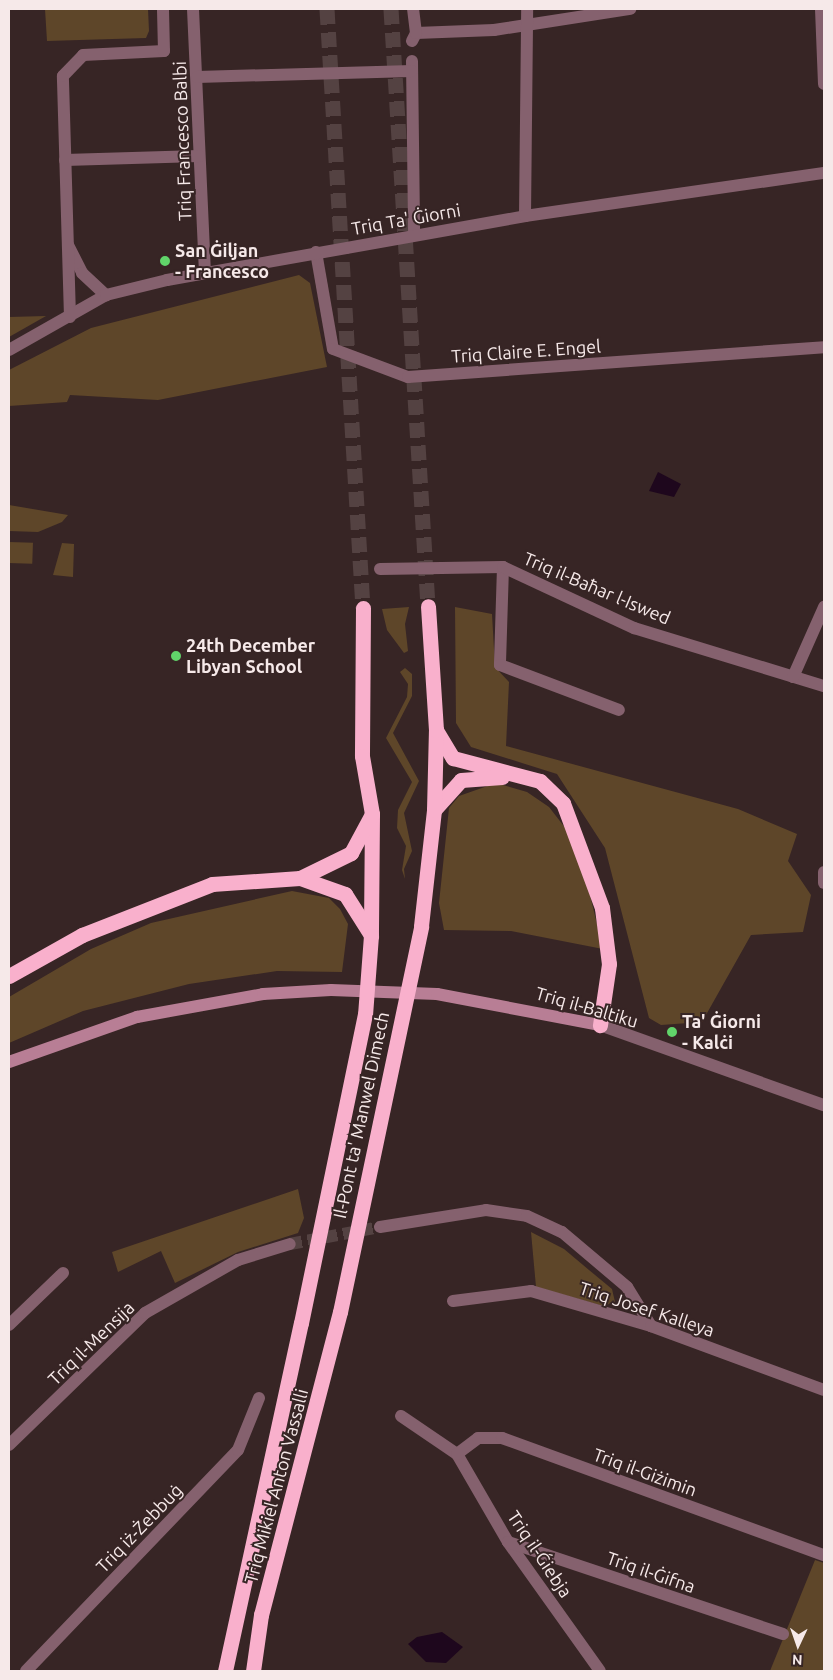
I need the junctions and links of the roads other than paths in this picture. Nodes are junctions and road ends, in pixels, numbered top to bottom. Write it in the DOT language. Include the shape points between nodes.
graph roads {
  1 [pos="163,9"];
  2 [pos="193,9"];
  3 [pos="413,9"];
  4 [pos="526,9"];
  5 [pos="630,9"];
  6 [pos="820,9"];
  7 [pos="528,24"];
  8 [pos="197,78"];
  9 [pos="824,84"];
  10 [pos="199,156"];
  11 [pos="65,160"];
  12 [pos="824,173"];
  13 [pos="525,216"];
  14 [pos="414,234"];
  15 [pos="65,238"];
  16 [pos="316,252"];
  17 [pos="205,272"];
  18 [pos="106,295"];
  19 [pos="70,317"];
  20 [pos="824,347"];
  21 [pos="9,350"];
  22 [pos="503,567"];
  23 [pos="380,569"];
  24 [pos="428,606"];
  25 [pos="824,607"];
  26 [pos="363,608"];
  27 [pos="793,677"];
  28 [pos="824,686"];
  29 [pos="619,710"];
  30 [pos="436,730"];
  31 [pos="509,776"];
  32 [pos="434,810"];
  33 [pos="372,814"];
  34 [pos="300,878"];
  35 [pos="371,936"];
  36 [pos="9,976"];
  37 [pos="600,1025"];
  38 [pos="9,1062"];
  39 [pos="824,1104"];
  40 [pos="380,1227"];
  41 [pos="290,1244"];
  42 [pos="63,1273"];
  43 [pos="453,1300"];
  44 [pos="340,1312"];
  45 [pos="301,1323"];
  46 [pos="9,1326"];
  47 [pos="651,1326"];
  48 [pos="824,1390"];
  49 [pos="259,1398"];
  50 [pos="401,1416"];
  51 [pos="9,1445"];
  52 [pos="457,1454"];
  53 [pos="508,1542"];
  54 [pos="824,1555"];
  55 [pos="783,1634"];
  56 [pos="26,1671"];
  57 [pos="225,1671"];
  58 [pos="253,1671"];
  59 [pos="600,1671"];
  1 -- 11 [label="street" via="164,51 83,54 63,76"];
  2 -- 8 [label="street, Triq Francesco Balbi"];
  3 -- 7 [label="street" via="414,37"];
  4 -- 7 [label="street"];
  5 -- 7 [label="street"];
  6 -- 9 [label="street"];
  7 -- 13 [label="street"];
  8 -- 10 [label="street, Triq Francesco Balbi"];
  8 -- 14 [label="street" via="412,66"];
  10 -- 11 [label="street"];
  10 -- 17 [label="street, Triq Francesco Balbi"];
  11 -- 15 [label="street"];
  12 -- 13 [label="street, Triq Ta' Ġiorni"];
  13 -- 14 [label="street, Triq Ta' Ġiorni"];
  14 -- 16 [label="street, Triq Ta' Ġiorni"];
  15 -- 18 [label="street" via="82,273"];
  15 -- 19 [label="street"];
  16 -- 17 [label="street, Triq Ta' Ġiorni"];
  16 -- 20 [label="street, Triq Claire E. Engel" via="334,349 408,377"];
  17 -- 18 [label="street, Triq Ta' Ġiorni"];
  18 -- 19 [label="street, Triq Ta' Ġiorni"];
  19 -- 21 [label="street, Triq Ta' Ġiorni"];
  22 -- 23 [label="street, Triq il-Baħar l-Iswed"];
  22 -- 27 [label="street, Triq il-Baħar l-Iswed" via="634,628"];
  22 -- 29 [label="street" via="500,665"];
  24 -- 30 [label="highway"];
  25 -- 27 [label="street"];
  26 -- 33 [label="highway" via="362,756"];
  27 -- 28 [label="street, Triq il-Baħar l-Iswed"];
  30 -- 31 [label="highway" via="454,758"];
  30 -- 32 [label="highway"];
  31 -- 32 [label="highway" via="461,780"];
  31 -- 37 [label="highway" via="540,781 564,803 587,861 602,908 609,964"];
  32 -- 44 [label="highway, Il-Pont ta' Manwel Dimech, bridge" via="422,926"];
  33 -- 34 [label="highway" via="351,853"];
  33 -- 35 [label="highway"];
  34 -- 35 [label="highway" via="345,894"];
  34 -- 36 [label="highway" via="212,884 82,935"];
  35 -- 45 [label="highway, Il-Pont ta' Manwel Dimech, bridge" via="365,1015"];
  37 -- 38 [label="main road, Triq il-Baltiku" via="437,994 331,990 263,994 164,1011 80,1034"];
  37 -- 39 [label="street, Triq il-Baltiku"];
  40 -- 47 [label="street" via="486,1210 527,1216 562,1232 627,1287"];
  41 -- 51 [label="street, Triq il-Mensija" via="238,1260 145,1313"];
  42 -- 46 [label="street"];
  43 -- 47 [label="street, Triq Josef Kalleya" via="531,1291"];
  44 -- 58 [label="highway, Triq Mikiel Anton Vassalli" via="261,1615"];
  45 -- 57 [label="highway, Triq Mikiel Anton Vassalli"];
  47 -- 48 [label="street, Triq Josef Kalleya"];
  49 -- 56 [label="street, Triq iż-Żebbuġ" via="238,1450"];
  50 -- 52 [label="street"];
  52 -- 53 [label="street, Triq il-Ǵiebja"];
  52 -- 54 [label="street, Triq il-Giżimin" via="478,1438 502,1438"];
  53 -- 55 [label="street, Triq il-Ġifna"];
  53 -- 59 [label="street, Triq il-Ǵiebja"];
}
